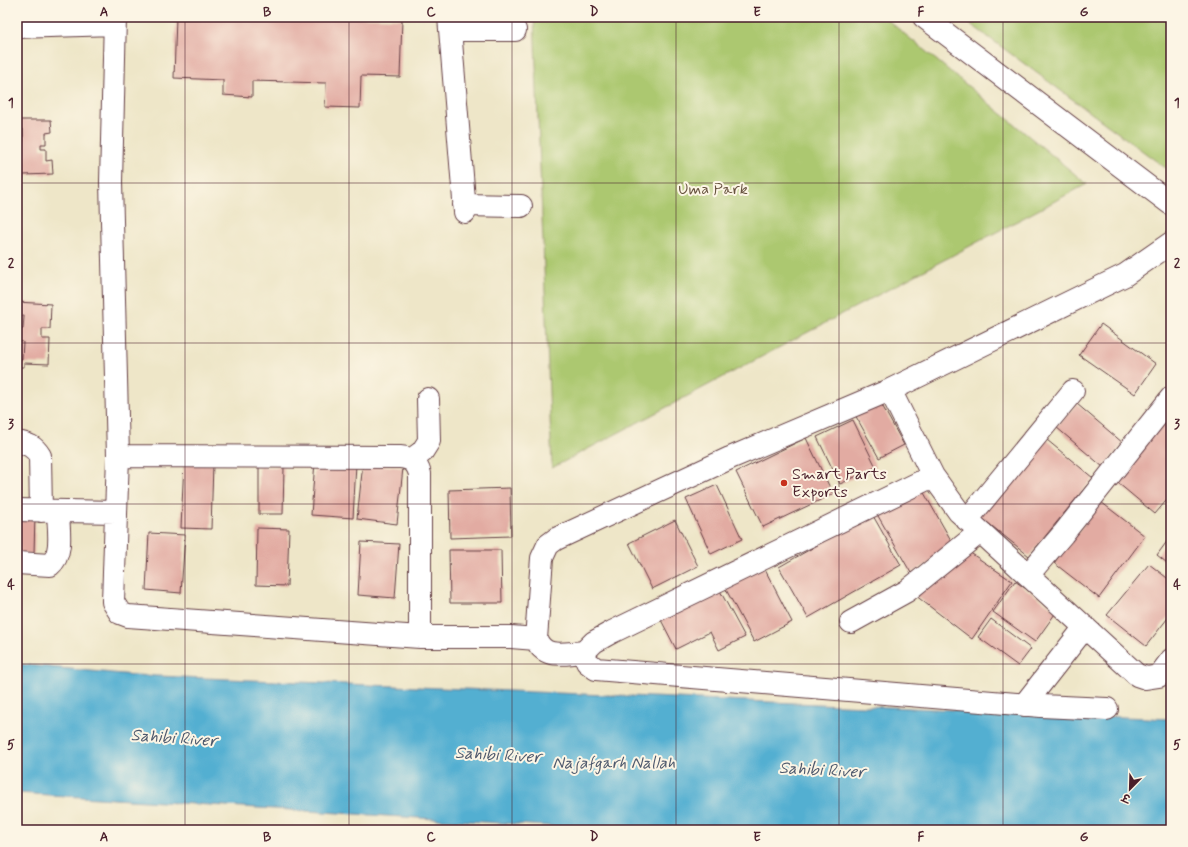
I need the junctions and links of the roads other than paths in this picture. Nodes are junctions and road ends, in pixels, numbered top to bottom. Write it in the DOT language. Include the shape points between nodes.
graph roads {
  1 [pos="924,17"];
  2 [pos="114,21"];
  3 [pos="449,23"];
  4 [pos="17,27"];
  5 [pos="514,30"];
  6 [pos="1171,204"];
  7 [pos="521,206"];
  8 [pos="1171,243"];
  9 [pos="890,390"];
  10 [pos="1073,391"];
  11 [pos="1171,398"];
  12 [pos="428,399"];
  13 [pos="17,442"];
  14 [pos="118,456"];
  15 [pos="411,460"];
  16 [pos="933,476"];
  17 [pos="17,510"];
  18 [pos="49,511"];
  19 [pos="116,512"];
  20 [pos="974,526"];
  21 [pos="17,563"];
  22 [pos="1028,575"];
  23 [pos="852,622"];
  24 [pos="1085,627"];
  25 [pos="420,637"];
  26 [pos="536,639"];
  27 [pos="584,652"];
  28 [pos="1171,660"];
  29 [pos="1024,705"];
  30 [pos="1107,709"];
  1 -- 6 [label="street"];
  2 -- 4 [label="street"];
  2 -- 14 [label="street" via="111,182"];
  3 -- 5 [label="street"];
  3 -- 7 [label="street" via="464,209"];
  8 -- 9 [label="street" via="1124,275"];
  9 -- 16 [label="street"];
  9 -- 26 [label="street" via="757,446 556,539 548,545 542,558"];
  10 -- 20 [label="street" via="1051,415"];
  11 -- 22 [label="street"];
  12 -- 15 [label="street" via="429,441 422,452"];
  13 -- 18 [label="street" via="30,445 40,456"];
  14 -- 15 [label="street" via="400,457"];
  14 -- 19 [label="street"];
  15 -- 25 [label="street" via="418,465 420,474"];
  16 -- 20 [label="street" via="959,512"];
  16 -- 27 [label="street" via="612,632 594,642"];
  17 -- 18 [label="street"];
  18 -- 19 [label="street"];
  18 -- 21 [label="street" via="58,553 55,560 50,564"];
  19 -- 25 [label="street" via="113,602 120,613 128,616"];
  20 -- 22 [label="street"];
  20 -- 23 [label="street" via="907,591"];
  22 -- 24 [label="street"];
  24 -- 28 [label="street" via="1137,675 1146,678 1159,676"];
  24 -- 29 [label="street"];
  25 -- 26 [label="street"];
  26 -- 27 [label="street" via="540,648 550,654"];
  27 -- 29 [label="street" via="587,662 596,669"];
  29 -- 30 [label="street"];
}
